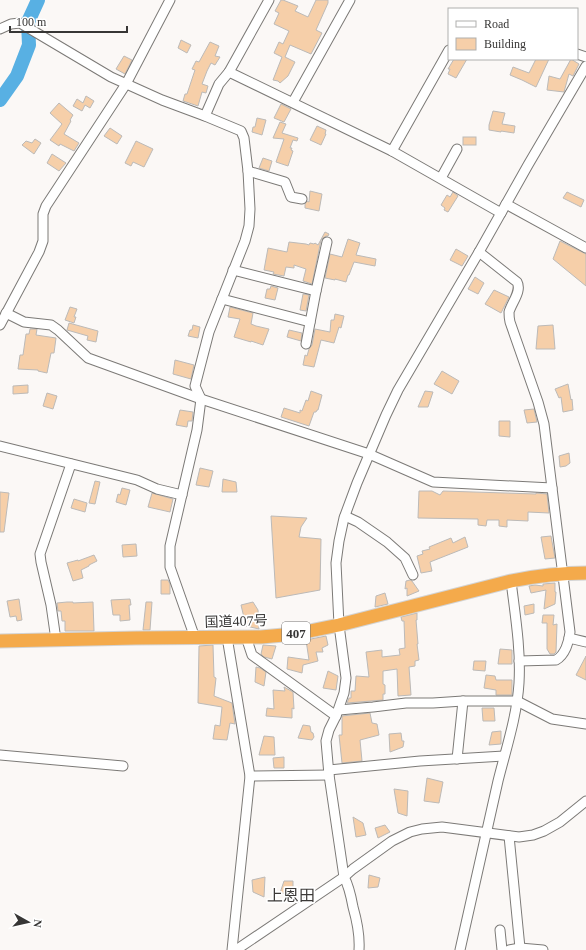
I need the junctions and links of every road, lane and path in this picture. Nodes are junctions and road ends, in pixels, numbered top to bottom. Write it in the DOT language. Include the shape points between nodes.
graph roads {
  1 [pos="170,0"];
  2 [pos="269,0"];
  3 [pos="350,0"];
  4 [pos="0,30"];
  5 [pos="448,52"];
  6 [pos="586,66"];
  7 [pos="229,72"];
  8 [pos="126,84"];
  9 [pos="293,102"];
  10 [pos="205,116"];
  11 [pos="457,149"];
  12 [pos="392,151"];
  13 [pos="248,170"];
  14 [pos="441,178"];
  15 [pos="302,199"];
  16 [pos="506,204"];
  17 [pos="501,213"];
  18 [pos="328,242"];
  19 [pos="586,248"];
  20 [pos="479,252"];
  21 [pos="234,270"];
  22 [pos="316,291"];
  23 [pos="222,299"];
  24 [pos="5,309"];
  25 [pos="310,322"];
  26 [pos="0,325"];
  27 [pos="306,344"];
  28 [pos="201,399"];
  29 [pos="0,446"];
  30 [pos="369,454"];
  31 [pos="71,464"];
  32 [pos="552,488"];
  33 [pos="182,495"];
  34 [pos="345,516"];
  35 [pos="586,573"];
  36 [pos="562,574"];
  37 [pos="413,575"];
  38 [pos="511,581"];
  39 [pos="339,625"];
  40 [pos="246,637"];
  41 [pos="195,638"];
  42 [pos="227,638"];
  43 [pos="569,638"];
  44 [pos="56,640"];
  45 [pos="0,641"];
  46 [pos="586,642"];
  47 [pos="519,661"];
  48 [pos="463,701"];
  49 [pos="517,701"];
  50 [pos="338,713"];
  51 [pos="586,724"];
  52 [pos="0,755"];
  53 [pos="504,756"];
  54 [pos="457,759"];
  55 [pos="123,766"];
  56 [pos="329,773"];
  57 [pos="250,776"];
  58 [pos="586,801"];
  59 [pos="486,833"];
  60 [pos="509,836"];
  61 [pos="344,876"];
  62 [pos="500,930"];
  63 [pos="520,948"];
  64 [pos="232,950"];
  65 [pos="236,950"];
  66 [pos="359,950"];
  67 [pos="460,950"];
  68 [pos="502,950"];
  69 [pos="509,950"];
  70 [pos="543,950"];
  1 -- 8 [label="street"];
  2 -- 7 [label="street"];
  3 -- 9 [label="street"];
  4 -- 8 [label="street" via="11,24 20,23"];
  5 -- 12 [label="street"];
  6 -- 16 [label="street"];
  7 -- 9 [label="street"];
  7 -- 10 [label="street" via="219,84"];
  8 -- 10 [label="street"];
  8 -- 24 [label="street" via="46,206 43,214 43,241 39,252"];
  9 -- 12 [label="street"];
  10 -- 13 [label="street" via="241,131"];
  11 -- 14 [label="street"];
  12 -- 14 [label="street"];
  13 -- 15 [label="street" via="285,182 292,196"];
  13 -- 21 [label="street" via="249,226"];
  14 -- 17 [label="street"];
  16 -- 17 [label="street"];
  16 -- 19 [label="street"];
  17 -- 20 [label="street"];
  18 -- 22 [label="street"];
  20 -- 30 [label="street" via="398,390"];
  20 -- 32 [label="street" via="518,285 510,311 510,322 544,424"];
  21 -- 22 [label="street"];
  21 -- 23 [label="street"];
  22 -- 25 [label="street"];
  23 -- 25 [label="street"];
  23 -- 28 [label="street" via="209,332 195,386"];
  24 -- 26 [label="street"];
  24 -- 28 [label="street" via="24,322 51,325 88,358"];
  25 -- 27 [label="street"];
  28 -- 30 [label="street"];
  28 -- 33 [label="street" via="197,430"];
  29 -- 31 [label="street"];
  30 -- 32 [label="street" via="433,482"];
  30 -- 34 [label="street"];
  31 -- 33 [label="street" via="137,480 157,489"];
  31 -- 44 [label="street" via="40,554"];
  32 -- 36 [label="street"];
  33 -- 41 [label="street" via="170,546 170,567"];
  34 -- 37 [label="street" via="387,542 405,558"];
  34 -- 39 [label="street" via="336,563"];
  35 -- 36 [label="highway, 国道407号 / 407"];
  36 -- 38 [label="highway, 国道407号 / 407"];
  36 -- 43 [label="street"];
  38 -- 39 [label="highway, 国道407号 / 407"];
  38 -- 47 [label="street"];
  39 -- 40 [label="highway, 国道407号 / 407" via="295,634"];
  39 -- 50 [label="street" via="346,678"];
  40 -- 42 [label="highway, 国道407号 / 407"];
  40 -- 50 [label="street" via="252,655"];
  41 -- 42 [label="highway, 国道407号 / 407"];
  41 -- 44 [label="highway, 国道407号 / 407"];
  42 -- 57 [label="street"];
  43 -- 46 [label="street"];
  43 -- 47 [label="street" via="561,657 556,660"];
  44 -- 45 [label="highway, 国道407号 / 407"];
  47 -- 49 [label="street"];
  48 -- 49 [label="street"];
  48 -- 50 [label="street" via="406,703"];
  48 -- 54 [label="street"];
  49 -- 51 [label="street" via="552,719"];
  49 -- 53 [label="street"];
  50 -- 56 [label="street" via="326,741"];
  52 -- 55 [label="street"];
  53 -- 54 [label="street"];
  53 -- 59 [label="street"];
  54 -- 56 [label="street" via="420,761"];
  56 -- 57 [label="street"];
  56 -- 61 [label="street"];
  57 -- 64 [label="street"];
  58 -- 60 [label="street" via="544,831 533,835"];
  59 -- 60 [label="street"];
  59 -- 61 [label="street" via="442,827 410,832 392,841"];
  59 -- 67 [label="street"];
  60 -- 63 [label="street"];
  61 -- 65 [label="street"];
  61 -- 66 [label="street" via="358,926"];
  62 -- 68 [label="street"];
  63 -- 69 [label="street"];
  63 -- 70 [label="street"];
}
